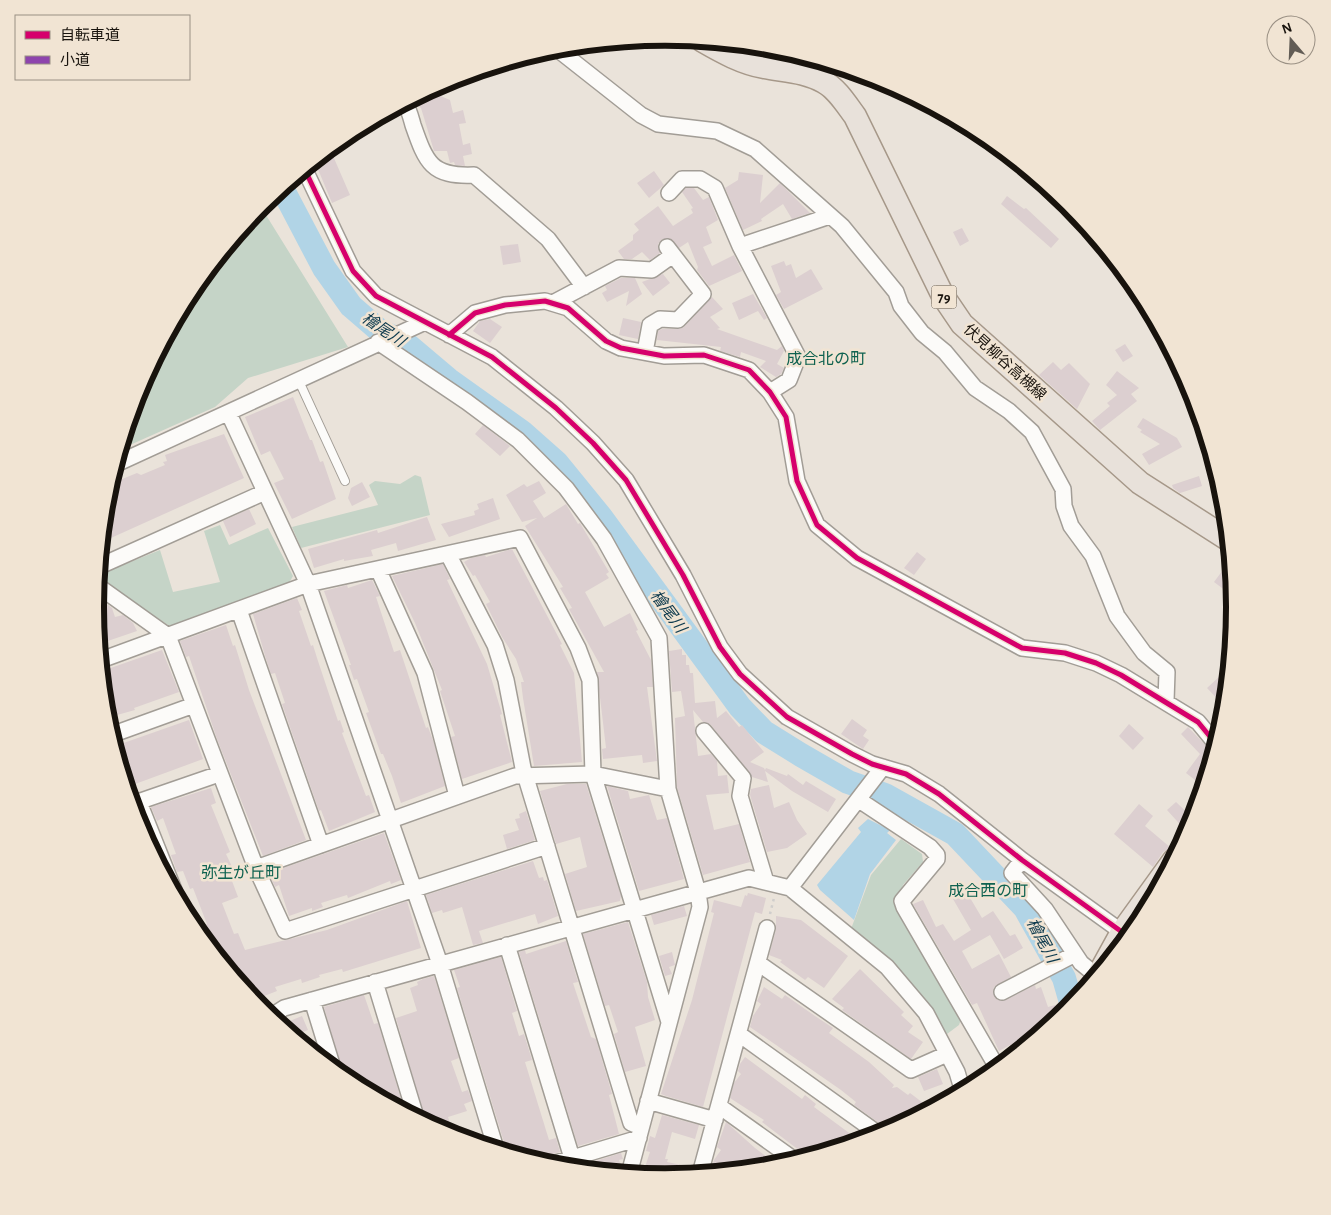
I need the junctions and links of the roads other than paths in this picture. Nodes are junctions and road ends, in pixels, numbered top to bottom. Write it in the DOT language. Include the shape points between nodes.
graph roads {
  1 [pos="718,49"];
  2 [pos="565,55"];
  3 [pos="407,109"];
  4 [pos="308,176"];
  5 [pos="669,193"];
  6 [pos="830,216"];
  7 [pos="740,246"];
  8 [pos="584,287"];
  9 [pos="553,304"];
  10 [pos="424,322"];
  11 [pos="448,334"];
  12 [pos="378,342"];
  13 [pos="645,352"];
  14 [pos="298,379"];
  15 [pos="770,392"];
  16 [pos="229,414"];
  17 [pos="123,461"];
  18 [pos="344,481"];
  19 [pos="265,492"];
  20 [pos="1222,536"];
  21 [pos="448,554"];
  22 [pos="106,563"];
  23 [pos="378,569"];
  24 [pos="308,584"];
  25 [pos="104,591"];
  26 [pos="239,610"];
  27 [pos="168,636"];
  28 [pos="107,658"];
  29 [pos="1166,700"];
  30 [pos="194,705"];
  31 [pos="704,731"];
  32 [pos="118,732"];
  33 [pos="1211,739"];
  34 [pos="881,770"];
  35 [pos="219,774"];
  36 [pos="525,774"];
  37 [pos="593,774"];
  38 [pos="668,789"];
  39 [pos="457,796"];
  40 [pos="859,799"];
  41 [pos="139,802"];
  42 [pos="391,820"];
  43 [pos="321,845"];
  44 [pos="547,846"];
  45 [pos="1022,860"];
  46 [pos="256,868"];
  47 [pos="766,882"];
  48 [pos="790,888"];
  49 [pos="413,889"];
  50 [pos="698,892"];
  51 [pos="634,910"];
  52 [pos="1137,911"];
  53 [pos="571,927"];
  54 [pos="767,928"];
  55 [pos="1122,932"];
  56 [pos="1119,938"];
  57 [pos="507,945"];
  58 [pos="1070,957"];
  59 [pos="758,963"];
  60 [pos="440,964"];
  61 [pos="1092,972"];
  62 [pos="375,982"];
  63 [pos="1002,992"];
  64 [pos="312,1000"];
  65 [pos="278,1012"];
  66 [pos="669,1022"];
  67 [pos="739,1034"];
  68 [pos="948,1054"];
  69 [pos="330,1057"];
  70 [pos="994,1062"];
  71 [pos="961,1084"];
  72 [pos="648,1101"];
  73 [pos="413,1109"];
  74 [pos="717,1113"];
  75 [pos="872,1129"];
  76 [pos="640,1133"];
  77 [pos="494,1142"];
  78 [pos="787,1155"];
  79 [pos="572,1158"];
  80 [pos="566,1160"];
  81 [pos="631,1168"];
  82 [pos="702,1168"];
  1 -- 20 [label="main road, 伏見柳谷高槻線 / 79" via="763,67 799,72 824,82 841,96 855,116 943,296 962,324 1140,483"];
  2 -- 6 [label="street" via="641,115 658,124 717,131 755,149"];
  3 -- 8 [label="street" via="424,156 437,169 455,176 474,174 548,239"];
  4 -- 10 [label="street" via="353,271 376,296"];
  5 -- 7 [label="street" via="682,179 700,178 715,188"];
  6 -- 7 [label="street"];
  6 -- 29 [label="street" via="896,292 900,306 922,333 946,352 974,388 1009,411 1032,432 1063,489 1064,506 1071,526 1093,556 1117,616 1144,653 1167,672"];
  7 -- 15 [label="street" via="798,357 789,380"];
  8 -- 9 [label="street"];
  8 -- 13 [label="street" via="619,268 652,270 670,251 702,294 678,320 660,319 650,325"];
  9 -- 11 [label="street" via="545,301 505,305 475,313"];
  9 -- 13 [label="street" via="568,308 606,341 621,348"];
  10 -- 11 [label="street"];
  10 -- 12 [label="street"];
  11 -- 34 [label="street" via="492,358 556,408 626,480 683,575 720,647 740,674 787,717"];
  12 -- 14 [label="street"];
  12 -- 38 [label="street" via="518,440 566,488 604,539 659,638"];
  13 -- 15 [label="street" via="664,356 704,355 749,370"];
  14 -- 16 [label="street"];
  14 -- 18 [label="lane"];
  15 -- 29 [label="street" via="786,417 797,481 817,525 857,558 1022,648 1065,653 1096,663"];
  16 -- 17 [label="street"];
  16 -- 19 [label="street"];
  19 -- 22 [label="street"];
  19 -- 24 [label="street"];
  21 -- 23 [label="street"];
  21 -- 36 [label="street" via="495,646 506,680"];
  21 -- 37 [label="street" via="520,538 578,648 590,680"];
  23 -- 24 [label="street"];
  23 -- 39 [label="street" via="425,673"];
  24 -- 26 [label="street"];
  24 -- 42 [label="street"];
  25 -- 27 [label="street"];
  26 -- 27 [label="street"];
  26 -- 43 [label="street"];
  27 -- 28 [label="street"];
  27 -- 30 [label="street"];
  29 -- 33 [label="street" via="1198,722"];
  30 -- 32 [label="street"];
  30 -- 35 [label="street"];
  31 -- 47 [label="street" via="742,778 740,796"];
  34 -- 40 [label="street"];
  34 -- 45 [label="street" via="906,774 939,794"];
  35 -- 41 [label="street"];
  35 -- 46 [label="street"];
  36 -- 37 [label="street"];
  36 -- 39 [label="street"];
  36 -- 44 [label="street"];
  37 -- 38 [label="street"];
  37 -- 51 [label="street"];
  38 -- 50 [label="street"];
  39 -- 42 [label="street"];
  40 -- 48 [label="street"];
  40 -- 70 [label="street" via="937,855 902,901"];
  42 -- 43 [label="street"];
  42 -- 49 [label="street"];
  43 -- 46 [label="street"];
  44 -- 49 [label="street"];
  44 -- 53 [label="street"];
  45 -- 55 [label="street"];
  45 -- 58 [label="street" via="1012,873 1045,909"];
  46 -- 49 [label="street" via="285,931"];
  47 -- 48 [label="street"];
  47 -- 50 [label="street" via="749,878"];
  48 -- 68 [label="street" via="902,982 926,1013"];
  49 -- 60 [label="street"];
  50 -- 51 [label="street"];
  50 -- 66 [label="street" via="700,907"];
  51 -- 53 [label="street"];
  51 -- 66 [label="street"];
  52 -- 55 [label="main road"];
  53 -- 57 [label="street"];
  53 -- 76 [label="street" via="631,1123"];
  54 -- 59 [label="street"];
  55 -- 56 [label="main road"];
  57 -- 60 [label="street"];
  57 -- 79 [label="street"];
  58 -- 61 [label="street"];
  58 -- 63 [label="street"];
  59 -- 67 [label="street"];
  59 -- 68 [label="street" via="911,1070"];
  60 -- 62 [label="street"];
  60 -- 77 [label="street"];
  62 -- 64 [label="street"];
  62 -- 73 [label="street"];
  64 -- 65 [label="street"];
  64 -- 69 [label="street"];
  66 -- 72 [label="street"];
  67 -- 74 [label="street"];
  67 -- 75 [label="street"];
  68 -- 71 [label="street"];
  72 -- 74 [label="street"];
  72 -- 76 [label="street"];
  74 -- 78 [label="street"];
  74 -- 82 [label="street"];
  76 -- 79 [label="street"];
  76 -- 81 [label="street"];
  79 -- 80 [label="street"];
}
